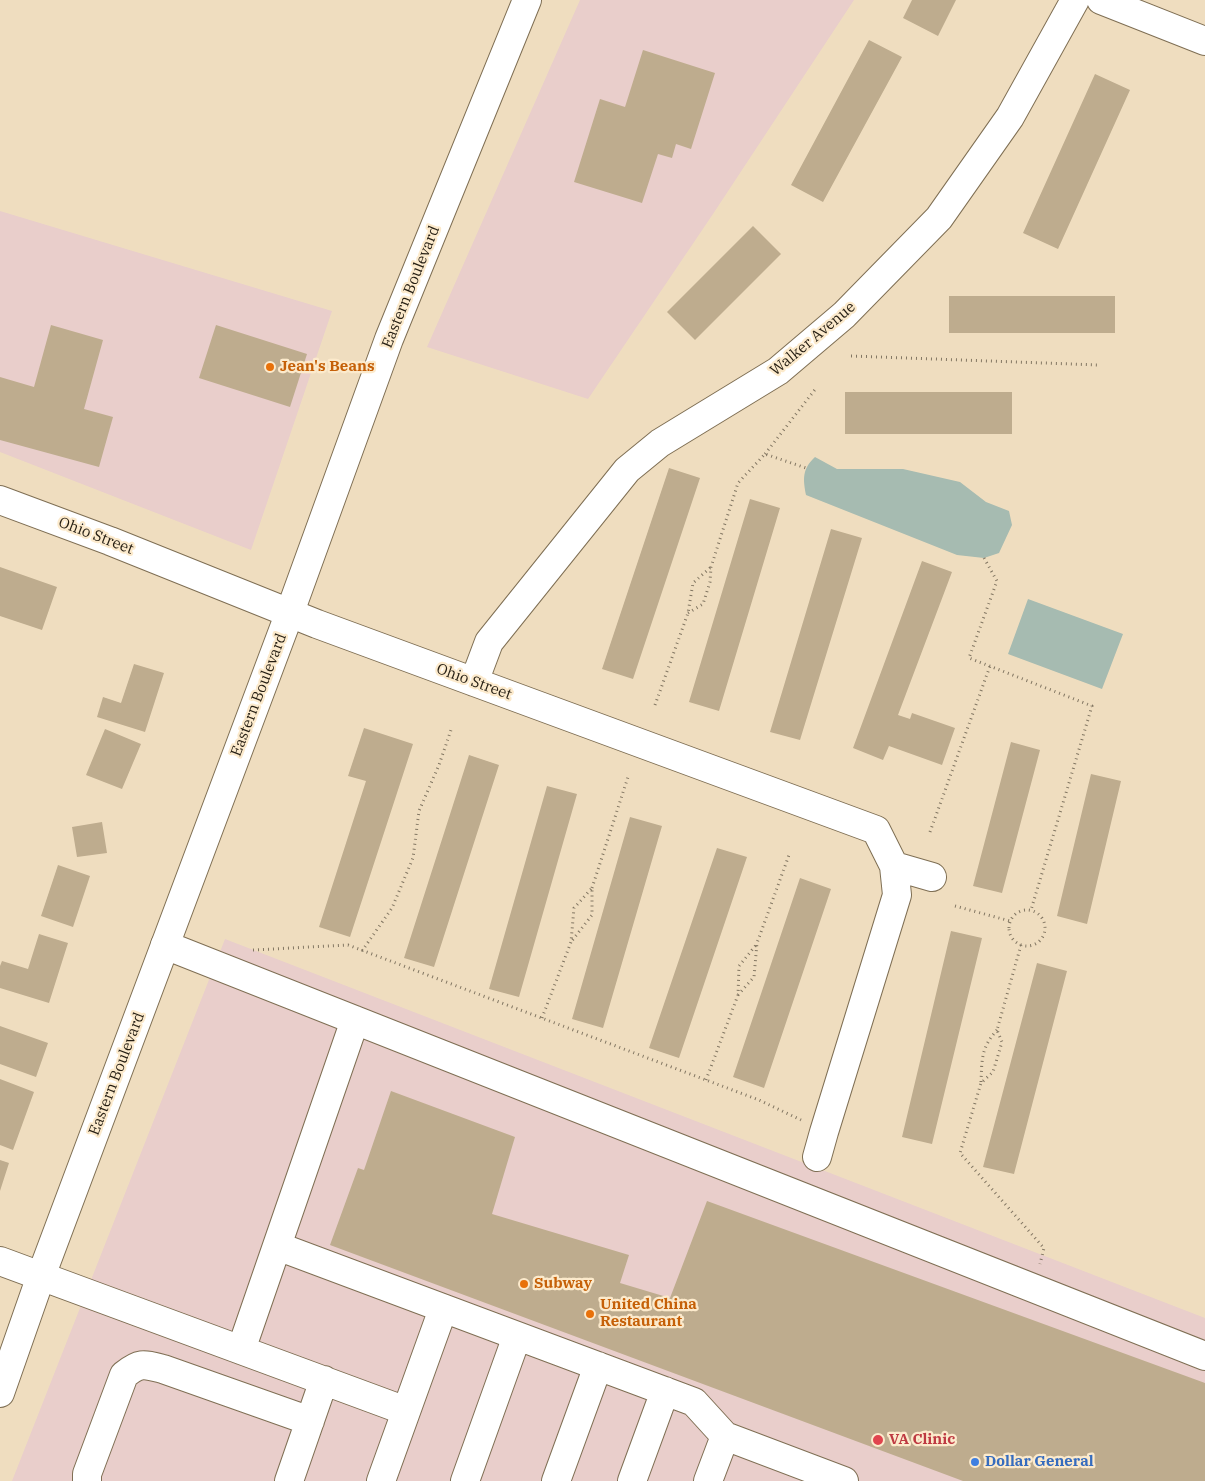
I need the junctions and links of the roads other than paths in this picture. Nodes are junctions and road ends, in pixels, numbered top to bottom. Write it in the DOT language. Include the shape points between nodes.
graph roads {
  1 [pos="527,0"];
  2 [pos="1075,0"];
  3 [pos="1101,0"];
  4 [pos="1205,41"];
  5 [pos="0,500"];
  6 [pos="290,612"];
  7 [pos="474,682"];
  8 [pos="894,866"];
  9 [pos="932,877"];
  10 [pos="165,945"];
  11 [pos="355,1020"];
  12 [pos="821,1144"];
  13 [pos="277,1246"];
  14 [pos="0,1261"];
  15 [pos="41,1276"];
  16 [pos="444,1309"];
  17 [pos="517,1336"];
  18 [pos="241,1350"];
  19 [pos="1205,1356"];
  20 [pos="598,1366"];
  21 [pos="324,1380"];
  22 [pos="665,1391"];
  23 [pos="0,1393"];
  24 [pos="406,1411"];
  25 [pos="310,1421"];
  26 [pos="724,1436"];
  27 [pos="789,1471"];
  28 [pos="87,1481"];
  29 [pos="289,1481"];
  30 [pos="381,1481"];
  31 [pos="465,1481"];
  32 [pos="556,1481"];
  33 [pos="632,1481"];
  34 [pos="708,1481"];
  35 [pos="844,1481"];
  1 -- 6 [label="street, Eastern Boulevard" via="389,339"];
  2 -- 7 [label="street, Walker Avenue" via="1010,117 939,218 844,316 778,371 660,443 627,470 489,642"];
  3 -- 4 [label="street"];
  5 -- 6 [label="street, Ohio Street"];
  6 -- 7 [label="street, Ohio Street"];
  6 -- 10 [label="street, Eastern Boulevard"];
  7 -- 8 [label="street, Ohio Street" via="876,830"];
  8 -- 9 [label="street"];
  8 -- 12 [label="street" via="897,895"];
  10 -- 11 [label="street"];
  10 -- 15 [label="street, Eastern Boulevard"];
  11 -- 13 [label="street"];
  11 -- 19 [label="street"];
  13 -- 16 [label="street"];
  13 -- 18 [label="street"];
  14 -- 15 [label="street"];
  15 -- 18 [label="street"];
  15 -- 23 [label="street, Eastern Boulevard"];
  16 -- 17 [label="street"];
  16 -- 24 [label="street"];
  17 -- 20 [label="street"];
  17 -- 31 [label="street"];
  18 -- 21 [label="street"];
  20 -- 22 [label="street"];
  20 -- 32 [label="street"];
  21 -- 24 [label="street"];
  21 -- 25 [label="street"];
  22 -- 26 [label="street" via="694,1402"];
  22 -- 33 [label="street"];
  24 -- 30 [label="street"];
  25 -- 28 [label="street" via="163,1369 146,1365 134,1367 124,1375"];
  25 -- 29 [label="street"];
  26 -- 27 [label="street"];
  26 -- 34 [label="street"];
  27 -- 35 [label="street"];
}
